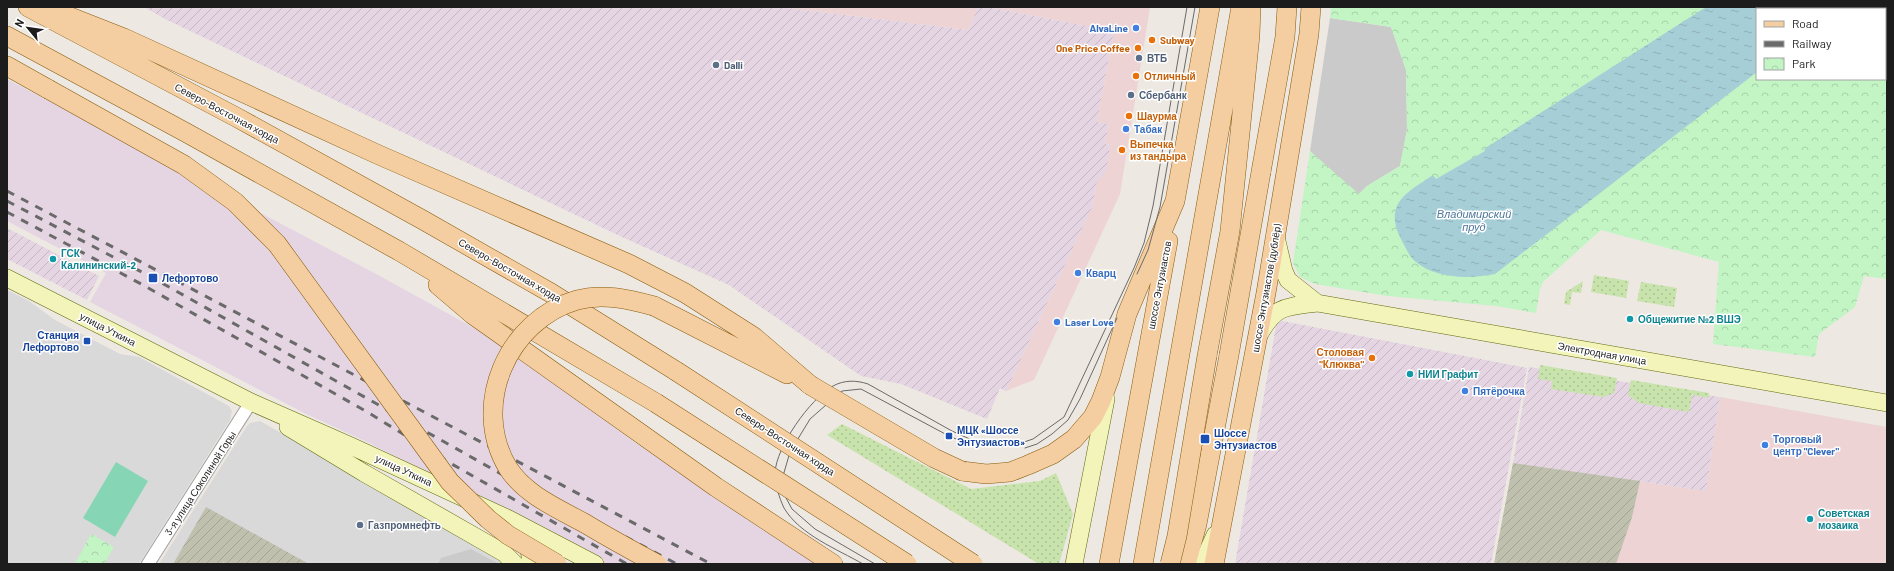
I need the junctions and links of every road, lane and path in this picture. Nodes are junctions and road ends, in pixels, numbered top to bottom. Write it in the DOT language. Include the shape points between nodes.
graph roads {
  1 [pos="28,7"];
  2 [pos="45,7"];
  3 [pos="1210,7"];
  4 [pos="1241,7"];
  5 [pos="1251,7"];
  6 [pos="1288,7"];
  7 [pos="1311,7"];
  8 [pos="7,36"];
  9 [pos="7,66"];
  10 [pos="1175,201"];
  11 [pos="1276,236"];
  12 [pos="399,251"];
  13 [pos="7,278"];
  14 [pos="1317,303"];
  15 [pos="1258,337"];
  16 [pos="1110,377"];
  17 [pos="810,385"];
  18 [pos="251,402"];
  19 [pos="1887,402"];
  20 [pos="509,519"];
  21 [pos="1222,520"];
  22 [pos="148,564"];
  23 [pos="515,564"];
  24 [pos="531,564"];
  25 [pos="557,564"];
  26 [pos="595,564"];
  27 [pos="657,564"];
  28 [pos="833,564"];
  29 [pos="907,564"];
  30 [pos="973,564"];
  31 [pos="1074,564"];
  32 [pos="1109,564"];
  33 [pos="1143,564"];
  34 [pos="1170,564"];
  35 [pos="1186,564"];
  36 [pos="1202,564"];
  37 [pos="1214,564"];
  1 -- 30 [label="main road, Северо-Восточная хорда, bridge" via="215,106 551,293"];
  2 -- 17 [label="main road" via="124,38 379,155 629,264 685,293 754,337"];
  3 -- 10 [label="main road, шоссе Энтузиастов"];
  4 -- 33 [label="main road"];
  5 -- 34 [label="main road, bridge" via="1230,231"];
  6 -- 35 [label="main road, bridge" via="1286,38 1229,355"];
  7 -- 11 [label="main road, шоссе Энтузиастов (дублёр)" via="1309,34"];
  8 -- 12 [label="main road"];
  9 -- 25 [label="main road, bridge" via="184,165 235,202 277,244 450,482 508,535"];
  10 -- 16 [label="main road" via="1127,314"];
  10 -- 32 [label="main road, шоссе Энтузиастов"];
  11 -- 14 [label="street, Электродная улица" via="1288,280"];
  11 -- 15 [label="main road, шоссе Энтузиастов (дублёр)"];
  12 -- 28 [label="main road" via="472,314 716,487"];
  12 -- 29 [label="main road, bridge" via="656,403"];
  13 -- 18 [label="street, улица Уткина"];
  14 -- 15 [label="street, Электродная улица" via="1278,310 1268,319"];
  14 -- 19 [label="street, Электродная улица"];
  15 -- 21 [label="main road, шоссе Энтузиастов (дублёр)"];
  16 -- 17 [label="main road, bridge" via="1093,417 1074,439 1053,454 1010,472 986,474 962,471 934,458"];
  16 -- 31 [label="street"];
  17 -- 27 [label="main road, bridge" via="654,306 627,299 603,296 577,300 532,325 514,344 494,392 493,418 497,444 509,468 524,486 544,501"];
  18 -- 20 [label="street, улица Уткина"];
  18 -- 22 [label="street, 3-я улица Соколиной Горы"];
  18 -- 23 [label="street, улица Уткина" via="364,473 504,553"];
  20 -- 24 [label="street, улица Уткина" via="519,530 529,550"];
  20 -- 26 [label="street"];
  21 -- 36 [label="street, шоссе Энтузиастов (дублёр)"];
  21 -- 37 [label="main road"];
}
